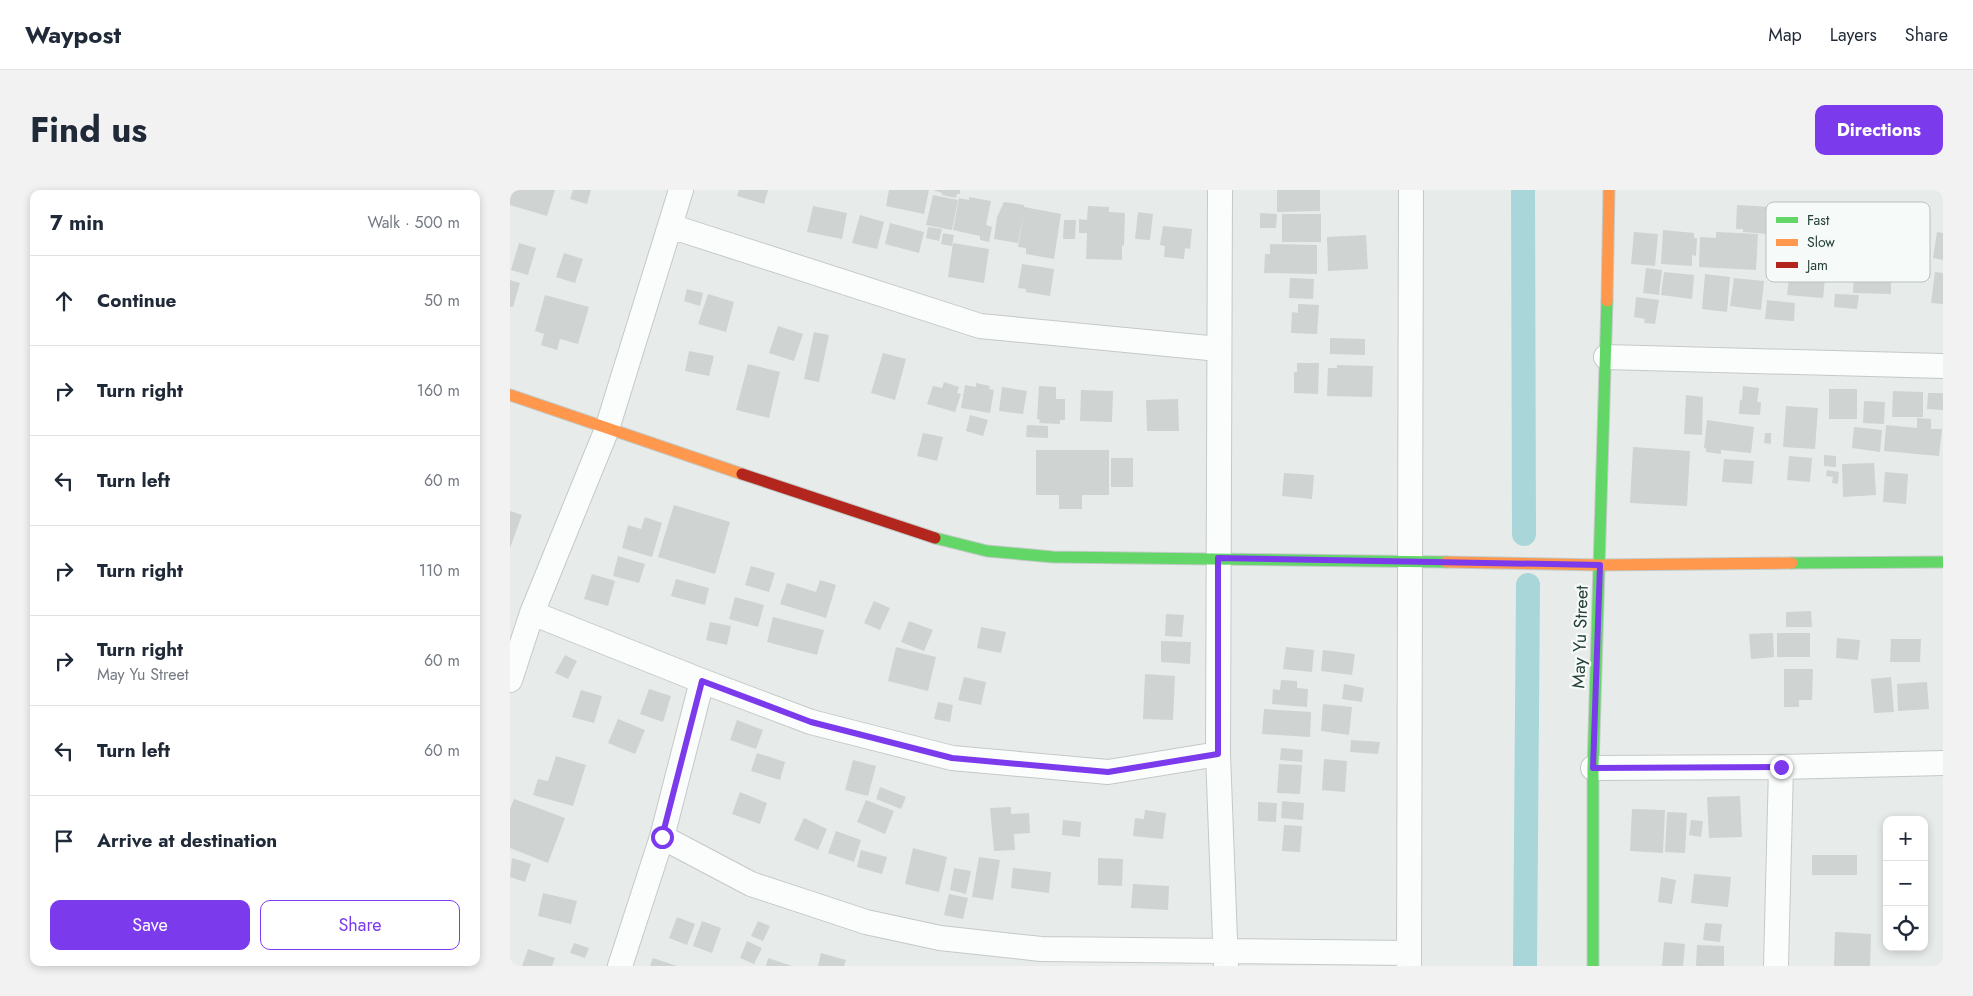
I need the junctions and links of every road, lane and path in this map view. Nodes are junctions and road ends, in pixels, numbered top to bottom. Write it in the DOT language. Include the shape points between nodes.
graph roads {
  1 [pos="681,190"];
  2 [pos="1220,190"];
  3 [pos="1411,190"];
  4 [pos="1610,190"];
  5 [pos="670,226"];
  6 [pos="1219,349"];
  7 [pos="1606,357"];
  8 [pos="1943,366"];
  9 [pos="510,395"];
  10 [pos="608,428"];
  11 [pos="1218,558"];
  12 [pos="1409,562"];
  13 [pos="1943,562"];
  14 [pos="1600,565"];
  15 [pos="532,613"];
  16 [pos="510,680"];
  17 [pos="702,681"];
  18 [pos="1218,754"];
  19 [pos="1943,763"];
  20 [pos="1781,767"];
  21 [pos="1593,768"];
  22 [pos="662,837"];
  23 [pos="1041,957"];
  24 [pos="1226,958"];
  25 [pos="1409,960"];
  26 [pos="620,966"];
  27 [pos="1593,966"];
  28 [pos="1776,966"];
  1 -- 5 [label="street"];
  2 -- 6 [label="street"];
  3 -- 12 [label="street"];
  4 -- 7 [label="street, May Yu Street"];
  5 -- 6 [label="street" via="980,326"];
  5 -- 10 [label="street"];
  6 -- 11 [label="street"];
  7 -- 8 [label="street"];
  7 -- 14 [label="street, May Yu Street"];
  9 -- 10 [label="street"];
  10 -- 11 [label="street" via="929,537 987,551 1053,557"];
  10 -- 15 [label="street"];
  11 -- 12 [label="street"];
  11 -- 18 [label="street"];
  12 -- 14 [label="street"];
  12 -- 25 [label="street"];
  13 -- 14 [label="street"];
  14 -- 21 [label="street, May Yu Street"];
  15 -- 16 [label="street"];
  15 -- 17 [label="street"];
  17 -- 18 [label="street" via="811,722 952,758 1108,772"];
  17 -- 22 [label="street"];
  18 -- 24 [label="street"];
  19 -- 20 [label="street"];
  20 -- 21 [label="street"];
  20 -- 28 [label="street"];
  21 -- 27 [label="street, May Yu Street"];
  22 -- 23 [label="street" via="751,884 866,922"];
  22 -- 26 [label="street"];
  23 -- 24 [label="street"];
  24 -- 25 [label="street"];
}
